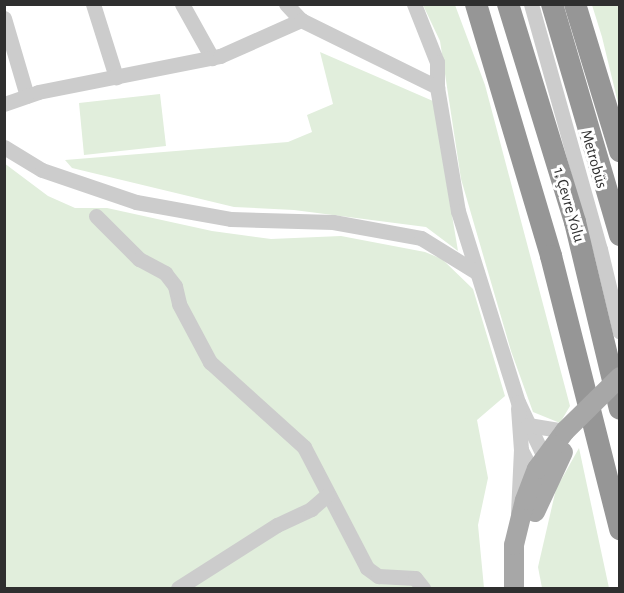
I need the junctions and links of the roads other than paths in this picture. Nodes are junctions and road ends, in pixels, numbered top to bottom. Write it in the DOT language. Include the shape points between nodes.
graph roads {
  1 [pos="93,4"];
  2 [pos="182,4"];
  3 [pos="286,4"];
  4 [pos="293,4"];
  5 [pos="414,4"];
  6 [pos="476,4"];
  7 [pos="508,4"];
  8 [pos="522,4"];
  9 [pos="531,4"];
  10 [pos="552,4"];
  11 [pos="575,4"];
  12 [pos="4,18"];
  13 [pos="301,20"];
  14 [pos="539,32"];
  15 [pos="212,58"];
  16 [pos="116,77"];
  17 [pos="437,87"];
  18 [pos="27,96"];
  19 [pos="4,104"];
  20 [pos="4,147"];
  21 [pos="620,151"];
  22 [pos="96,216"];
  23 [pos="620,235"];
  24 [pos="467,242"];
  25 [pos="450,256"];
  26 [pos="476,272"];
  27 [pos="620,332"];
  28 [pos="620,377"];
  29 [pos="620,392"];
  30 [pos="518,402"];
  31 [pos="620,409"];
  32 [pos="528,425"];
  33 [pos="567,436"];
  34 [pos="521,450"];
  35 [pos="544,466"];
  36 [pos="327,495"];
  37 [pos="519,520"];
  38 [pos="620,529"];
  39 [pos="178,588"];
  40 [pos="423,588"];
  41 [pos="514,588"];
  42 [pos="528,588"];
  1 -- 16 [label="street"];
  2 -- 15 [label="street"];
  3 -- 13 [label="street"];
  4 -- 13 [label="street"];
  5 -- 17 [label="street" via="437,62"];
  6 -- 38 [label="highway" via="542,223"];
  7 -- 31 [label="highway, 1. Çevre Yolu" via="575,222"];
  8 -- 14 [label="street, Metrobüs"];
  9 -- 14 [label="street, Metrobüs"];
  10 -- 23 [label="highway"];
  11 -- 21 [label="highway"];
  12 -- 18 [label="street"];
  13 -- 15 [label="street" via="263,40"];
  13 -- 17 [label="street"];
  14 -- 27 [label="street, Metrobüs"];
  15 -- 16 [label="street"];
  16 -- 18 [label="street"];
  17 -- 24 [label="street"];
  18 -- 19 [label="street"];
  20 -- 25 [label="street" via="42,170 136,202 231,219 333,222 375,228 422,238"];
  22 -- 36 [label="street" via="139,259 165,273 175,286 179,304 210,362 304,447"];
  24 -- 25 [label="street" via="461,253"];
  24 -- 26 [label="street"];
  25 -- 26 [label="street"];
  26 -- 30 [label="street"];
  28 -- 33 [label="main road, bridge"];
  29 -- 33 [label="main road"];
  30 -- 32 [label="street"];
  30 -- 34 [label="street"];
  32 -- 33 [label="street"];
  32 -- 35 [label="street"];
  33 -- 35 [label="main road"];
  34 -- 35 [label="street" via="528,463"];
  34 -- 37 [label="street"];
  35 -- 37 [label="main road"];
  35 -- 42 [label="main road" via="528,542"];
  36 -- 39 [label="street" via="311,509 277,525"];
  36 -- 40 [label="street" via="367,568 378,576 415,578"];
  37 -- 41 [label="main road"];
}
